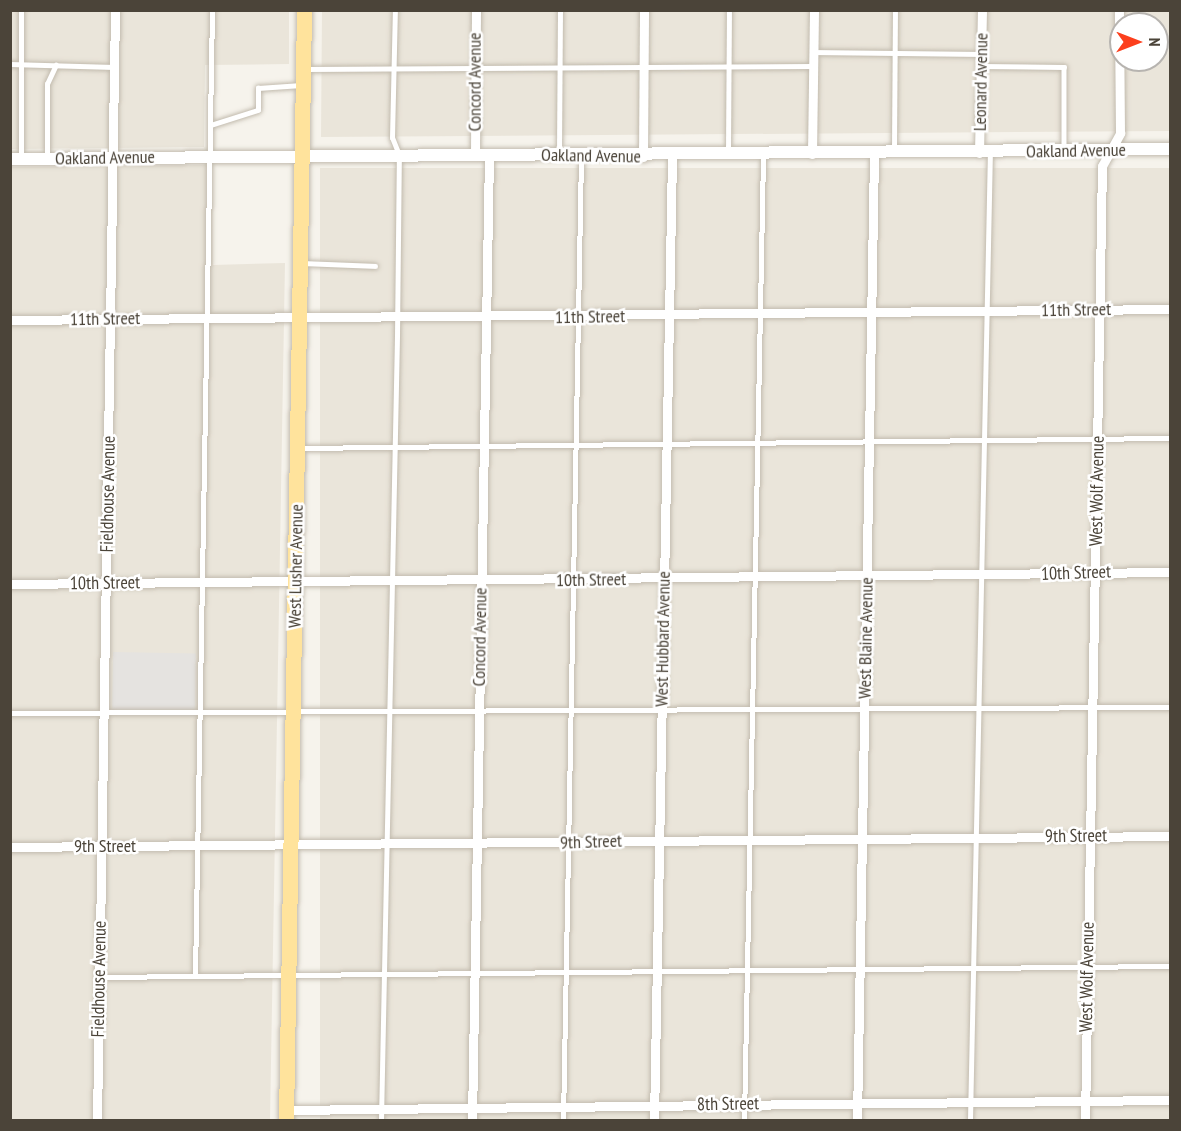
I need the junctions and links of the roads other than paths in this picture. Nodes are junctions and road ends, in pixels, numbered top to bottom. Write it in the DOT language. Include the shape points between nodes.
graph roads {
  1 [pos="21,10"];
  2 [pos="115,10"];
  3 [pos="212,10"];
  4 [pos="304,10"];
  5 [pos="395,10"];
  6 [pos="476,10"];
  7 [pos="560,10"];
  8 [pos="644,10"];
  9 [pos="729,10"];
  10 [pos="814,10"];
  11 [pos="895,10"];
  12 [pos="982,10"];
  13 [pos="1119,10"];
  14 [pos="813,52"];
  15 [pos="895,53"];
  16 [pos="981,54"];
  17 [pos="10,64"];
  18 [pos="21,64"];
  19 [pos="56,65"];
  20 [pos="813,66"];
  21 [pos="981,66"];
  22 [pos="114,67"];
  23 [pos="644,67"];
  24 [pos="728,67"];
  25 [pos="475,68"];
  26 [pos="560,68"];
  27 [pos="304,69"];
  28 [pos="393,69"];
  29 [pos="303,85"];
  30 [pos="211,124"];
  31 [pos="1170,149"];
  32 [pos="1110,150"];
  33 [pos="1064,151"];
  34 [pos="985,153"];
  35 [pos="475,154"];
  36 [pos="489,154"];
  37 [pos="812,154"];
  38 [pos="399,155"];
  39 [pos="763,155"];
  40 [pos="894,155"];
  41 [pos="303,156"];
  42 [pos="559,156"];
  43 [pos="582,156"];
  44 [pos="729,156"];
  45 [pos="874,156"];
  46 [pos="210,157"];
  47 [pos="643,157"];
  48 [pos="672,157"];
  49 [pos="114,158"];
  50 [pos="16,159"];
  51 [pos="47,159"];
  52 [pos="301,263"];
  53 [pos="375,266"];
  54 [pos="1101,309"];
  55 [pos="1170,309"];
  56 [pos="986,311"];
  57 [pos="870,314"];
  58 [pos="760,315"];
  59 [pos="669,316"];
  60 [pos="111,317"];
  61 [pos="578,317"];
  62 [pos="486,318"];
  63 [pos="208,319"];
  64 [pos="397,319"];
  65 [pos="10,321"];
  66 [pos="300,321"];
  67 [pos="1170,438"];
  68 [pos="984,440"];
  69 [pos="1098,441"];
  70 [pos="758,442"];
  71 [pos="867,443"];
  72 [pos="667,444"];
  73 [pos="396,447"];
  74 [pos="483,447"];
  75 [pos="575,447"];
  76 [pos="298,448"];
  77 [pos="1096,572"];
  78 [pos="1170,572"];
  79 [pos="867,574"];
  80 [pos="982,576"];
  81 [pos="755,577"];
  82 [pos="664,578"];
  83 [pos="574,580"];
  84 [pos="107,582"];
  85 [pos="202,582"];
  86 [pos="296,582"];
  87 [pos="393,582"];
  88 [pos="481,582"];
  89 [pos="10,584"];
  90 [pos="1093,707"];
  91 [pos="1170,707"];
  92 [pos="980,708"];
  93 [pos="865,709"];
  94 [pos="752,710"];
  95 [pos="571,711"];
  96 [pos="662,711"];
  97 [pos="104,712"];
  98 [pos="293,712"];
  99 [pos="479,712"];
  100 [pos="10,713"];
  101 [pos="199,713"];
  102 [pos="389,713"];
  103 [pos="1090,836"];
  104 [pos="1170,836"];
  105 [pos="863,838"];
  106 [pos="979,838"];
  107 [pos="752,839"];
  108 [pos="660,840"];
  109 [pos="569,843"];
  110 [pos="476,845"];
  111 [pos="101,846"];
  112 [pos="195,846"];
  113 [pos="290,846"];
  114 [pos="386,846"];
  115 [pos="10,847"];
  116 [pos="1170,966"];
  117 [pos="1087,967"];
  118 [pos="748,969"];
  119 [pos="860,969"];
  120 [pos="657,970"];
  121 [pos="975,970"];
  122 [pos="474,973"];
  123 [pos="566,973"];
  124 [pos="195,975"];
  125 [pos="383,975"];
  126 [pos="288,976"];
  127 [pos="99,977"];
  128 [pos="1085,1100"];
  129 [pos="1170,1100"];
  130 [pos="970,1101"];
  131 [pos="857,1102"];
  132 [pos="745,1104"];
  133 [pos="655,1105"];
  134 [pos="563,1107"];
  135 [pos="381,1109"];
  136 [pos="472,1109"];
  137 [pos="286,1115"];
  138 [pos="97,1120"];
  139 [pos="381,1120"];
  140 [pos="471,1120"];
  141 [pos="562,1120"];
  142 [pos="654,1120"];
  143 [pos="744,1120"];
  144 [pos="856,1120"];
  145 [pos="970,1120"];
  146 [pos="1085,1120"];
  1 -- 18 [label="lane"];
  2 -- 22 [label="street, Fieldhouse Avenue"];
  3 -- 30 [label="lane"];
  4 -- 27 [label="main road, West Lusher Avenue"];
  5 -- 28 [label="lane"];
  6 -- 25 [label="street, Concord Avenue"];
  7 -- 26 [label="lane"];
  8 -- 23 [label="street"];
  9 -- 24 [label="lane"];
  10 -- 14 [label="street"];
  11 -- 15 [label="lane"];
  12 -- 16 [label="street, Leonard Avenue"];
  13 -- 32 [label="street, West Wolf Avenue" via="1120,133"];
  14 -- 15 [label="lane"];
  14 -- 20 [label="street"];
  15 -- 16 [label="lane"];
  15 -- 40 [label="lane"];
  16 -- 21 [label="street, Leonard Avenue"];
  17 -- 18 [label="lane"];
  18 -- 19 [label="lane"];
  18 -- 50 [label="lane"];
  19 -- 22 [label="lane"];
  19 -- 51 [label="lane" via="47,84"];
  20 -- 24 [label="lane"];
  20 -- 37 [label="street"];
  21 -- 33 [label="lane" via="1064,67"];
  21 -- 34 [label="street, Leonard Avenue"];
  22 -- 49 [label="street, Fieldhouse Avenue"];
  23 -- 24 [label="lane"];
  23 -- 26 [label="lane"];
  23 -- 47 [label="street"];
  24 -- 44 [label="lane"];
  25 -- 26 [label="lane"];
  25 -- 28 [label="lane"];
  25 -- 35 [label="street, Concord Avenue"];
  26 -- 42 [label="lane"];
  27 -- 28 [label="lane"];
  27 -- 29 [label="main road, West Lusher Avenue"];
  28 -- 38 [label="lane" via="392,138"];
  29 -- 30 [label="lane" via="258,88 258,110"];
  29 -- 41 [label="main road, West Lusher Avenue"];
  30 -- 46 [label="lane"];
  31 -- 32 [label="street, Oakland Avenue"];
  32 -- 33 [label="street, Oakland Avenue"];
  32 -- 54 [label="street, West Wolf Avenue" via="1102,166"];
  33 -- 34 [label="street, Oakland Avenue"];
  34 -- 40 [label="street, Oakland Avenue"];
  34 -- 56 [label="lane"];
  35 -- 36 [label="street, Oakland Avenue"];
  35 -- 38 [label="street, Oakland Avenue"];
  36 -- 42 [label="street, Oakland Avenue"];
  36 -- 62 [label="street, Concord Avenue"];
  37 -- 39 [label="street, Oakland Avenue"];
  37 -- 45 [label="street, Oakland Avenue"];
  38 -- 41 [label="street, Oakland Avenue"];
  38 -- 64 [label="lane"];
  39 -- 44 [label="street, Oakland Avenue"];
  39 -- 58 [label="lane"];
  40 -- 45 [label="street, Oakland Avenue"];
  41 -- 46 [label="street, Oakland Avenue"];
  41 -- 52 [label="main road, West Lusher Avenue"];
  42 -- 43 [label="street, Oakland Avenue"];
  43 -- 47 [label="street, Oakland Avenue"];
  43 -- 61 [label="lane"];
  44 -- 48 [label="street, Oakland Avenue"];
  45 -- 57 [label="street, West Blaine Avenue"];
  46 -- 49 [label="street, Oakland Avenue"];
  46 -- 63 [label="lane"];
  47 -- 48 [label="street, Oakland Avenue"];
  48 -- 59 [label="street, West Hubbard Avenue"];
  49 -- 51 [label="street, Oakland Avenue"];
  49 -- 60 [label="street, Fieldhouse Avenue"];
  50 -- 51 [label="street, Oakland Avenue"];
  52 -- 53 [label="lane"];
  52 -- 66 [label="main road, West Lusher Avenue"];
  54 -- 55 [label="street, 11th Street"];
  54 -- 56 [label="street, 11th Street"];
  54 -- 69 [label="street, West Wolf Avenue"];
  56 -- 57 [label="street, 11th Street"];
  56 -- 68 [label="lane"];
  57 -- 58 [label="street, 11th Street"];
  57 -- 71 [label="street, West Blaine Avenue"];
  58 -- 59 [label="street, 11th Street"];
  58 -- 70 [label="lane"];
  59 -- 61 [label="street, 11th Street"];
  59 -- 72 [label="street, West Hubbard Avenue"];
  60 -- 63 [label="street, 11th Street"];
  60 -- 65 [label="street, 11th Street"];
  60 -- 84 [label="street, Fieldhouse Avenue"];
  61 -- 62 [label="street, 11th Street"];
  61 -- 75 [label="lane"];
  62 -- 64 [label="street, 11th Street"];
  62 -- 74 [label="street, Concord Avenue"];
  63 -- 66 [label="street, 11th Street"];
  63 -- 85 [label="lane"];
  64 -- 66 [label="street, 11th Street"];
  64 -- 73 [label="lane"];
  66 -- 76 [label="main road, West Lusher Avenue"];
  67 -- 69 [label="lane"];
  68 -- 69 [label="lane"];
  68 -- 71 [label="lane"];
  68 -- 80 [label="lane"];
  69 -- 77 [label="street, West Wolf Avenue"];
  70 -- 71 [label="lane"];
  70 -- 72 [label="lane"];
  70 -- 81 [label="lane"];
  71 -- 79 [label="street, West Blaine Avenue"];
  72 -- 75 [label="lane"];
  72 -- 82 [label="street, West Hubbard Avenue"];
  73 -- 74 [label="lane"];
  73 -- 76 [label="lane"];
  73 -- 87 [label="lane"];
  74 -- 75 [label="lane"];
  74 -- 88 [label="street, Concord Avenue"];
  75 -- 83 [label="lane"];
  76 -- 86 [label="main road, West Lusher Avenue"];
  77 -- 78 [label="street, 10th Street"];
  77 -- 80 [label="street, 10th Street"];
  77 -- 90 [label="street, West Wolf Avenue"];
  79 -- 80 [label="street, 10th Street"];
  79 -- 81 [label="street, 10th Street"];
  79 -- 93 [label="street, West Blaine Avenue"];
  80 -- 92 [label="lane"];
  81 -- 82 [label="street, 10th Street"];
  81 -- 94 [label="lane"];
  82 -- 83 [label="street, 10th Street"];
  82 -- 96 [label="street, West Hubbard Avenue"];
  83 -- 88 [label="street, 10th Street"];
  83 -- 95 [label="lane"];
  84 -- 85 [label="street, 10th Street"];
  84 -- 89 [label="street, 10th Street"];
  84 -- 97 [label="street, Fieldhouse Avenue"];
  85 -- 86 [label="street, 10th Street"];
  85 -- 101 [label="lane"];
  86 -- 87 [label="street, 10th Street"];
  86 -- 98 [label="main road, West Lusher Avenue"];
  87 -- 88 [label="street, 10th Street"];
  87 -- 102 [label="lane"];
  88 -- 99 [label="street, Concord Avenue"];
  90 -- 91 [label="lane"];
  90 -- 92 [label="lane"];
  90 -- 103 [label="street, West Wolf Avenue"];
  92 -- 93 [label="lane"];
  92 -- 106 [label="lane"];
  93 -- 94 [label="lane"];
  93 -- 105 [label="street, West Blaine Avenue"];
  94 -- 96 [label="lane"];
  94 -- 107 [label="lane"];
  95 -- 96 [label="lane"];
  95 -- 99 [label="lane"];
  95 -- 109 [label="lane"];
  96 -- 108 [label="street, West Hubbard Avenue"];
  97 -- 100 [label="lane"];
  97 -- 101 [label="lane"];
  97 -- 111 [label="street, Fieldhouse Avenue"];
  98 -- 101 [label="lane"];
  98 -- 102 [label="lane"];
  98 -- 113 [label="main road, West Lusher Avenue"];
  99 -- 102 [label="lane"];
  99 -- 110 [label="street, Concord Avenue"];
  101 -- 112 [label="lane"];
  102 -- 114 [label="lane"];
  103 -- 104 [label="street, 9th Street"];
  103 -- 106 [label="street, 9th Street"];
  103 -- 117 [label="street, West Wolf Avenue"];
  105 -- 106 [label="street, 9th Street"];
  105 -- 107 [label="street, 9th Street"];
  105 -- 119 [label="street, West Blaine Avenue"];
  106 -- 121 [label="lane"];
  107 -- 108 [label="street, 9th Street"];
  107 -- 118 [label="lane"];
  108 -- 109 [label="street, 9th Street"];
  108 -- 120 [label="street, West Hubbard Avenue"];
  109 -- 110 [label="street, 9th Street"];
  109 -- 123 [label="lane"];
  110 -- 114 [label="street, 9th Street"];
  110 -- 122 [label="street, Concord Avenue"];
  111 -- 112 [label="street, 9th Street"];
  111 -- 115 [label="street, 9th Street"];
  111 -- 127 [label="street, Fieldhouse Avenue"];
  112 -- 113 [label="street, 9th Street"];
  112 -- 124 [label="lane"];
  113 -- 114 [label="street, 9th Street"];
  113 -- 126 [label="main road, West Lusher Avenue"];
  114 -- 125 [label="lane"];
  116 -- 117 [label="lane"];
  117 -- 121 [label="lane"];
  117 -- 128 [label="street, West Wolf Avenue"];
  118 -- 119 [label="lane"];
  118 -- 120 [label="lane"];
  118 -- 132 [label="lane"];
  119 -- 121 [label="lane"];
  119 -- 131 [label="street, West Blaine Avenue"];
  120 -- 123 [label="lane"];
  120 -- 133 [label="street, West Hubbard Avenue"];
  121 -- 130 [label="lane"];
  122 -- 123 [label="lane"];
  122 -- 125 [label="lane"];
  122 -- 136 [label="street, Concord Avenue"];
  123 -- 134 [label="lane"];
  124 -- 126 [label="lane"];
  124 -- 127 [label="lane"];
  125 -- 126 [label="lane"];
  125 -- 135 [label="lane"];
  126 -- 137 [label="main road, West Lusher Avenue"];
  127 -- 138 [label="street, Fieldhouse Avenue"];
  128 -- 129 [label="street, 8th Street"];
  128 -- 130 [label="street, 8th Street"];
  128 -- 146 [label="street, West Wolf Avenue"];
  130 -- 131 [label="street, 8th Street"];
  130 -- 145 [label="lane"];
  131 -- 132 [label="street, 8th Street"];
  131 -- 144 [label="street, West Blaine Avenue"];
  132 -- 133 [label="street, 8th Street"];
  132 -- 143 [label="lane"];
  133 -- 134 [label="street, 8th Street"];
  133 -- 142 [label="street, West Hubbard Avenue"];
  134 -- 136 [label="street, 8th Street"];
  134 -- 141 [label="lane"];
  135 -- 136 [label="street, 8th Street"];
  135 -- 137 [label="street, 8th Street"];
  135 -- 139 [label="lane"];
  136 -- 140 [label="street, Concord Avenue"];
}
